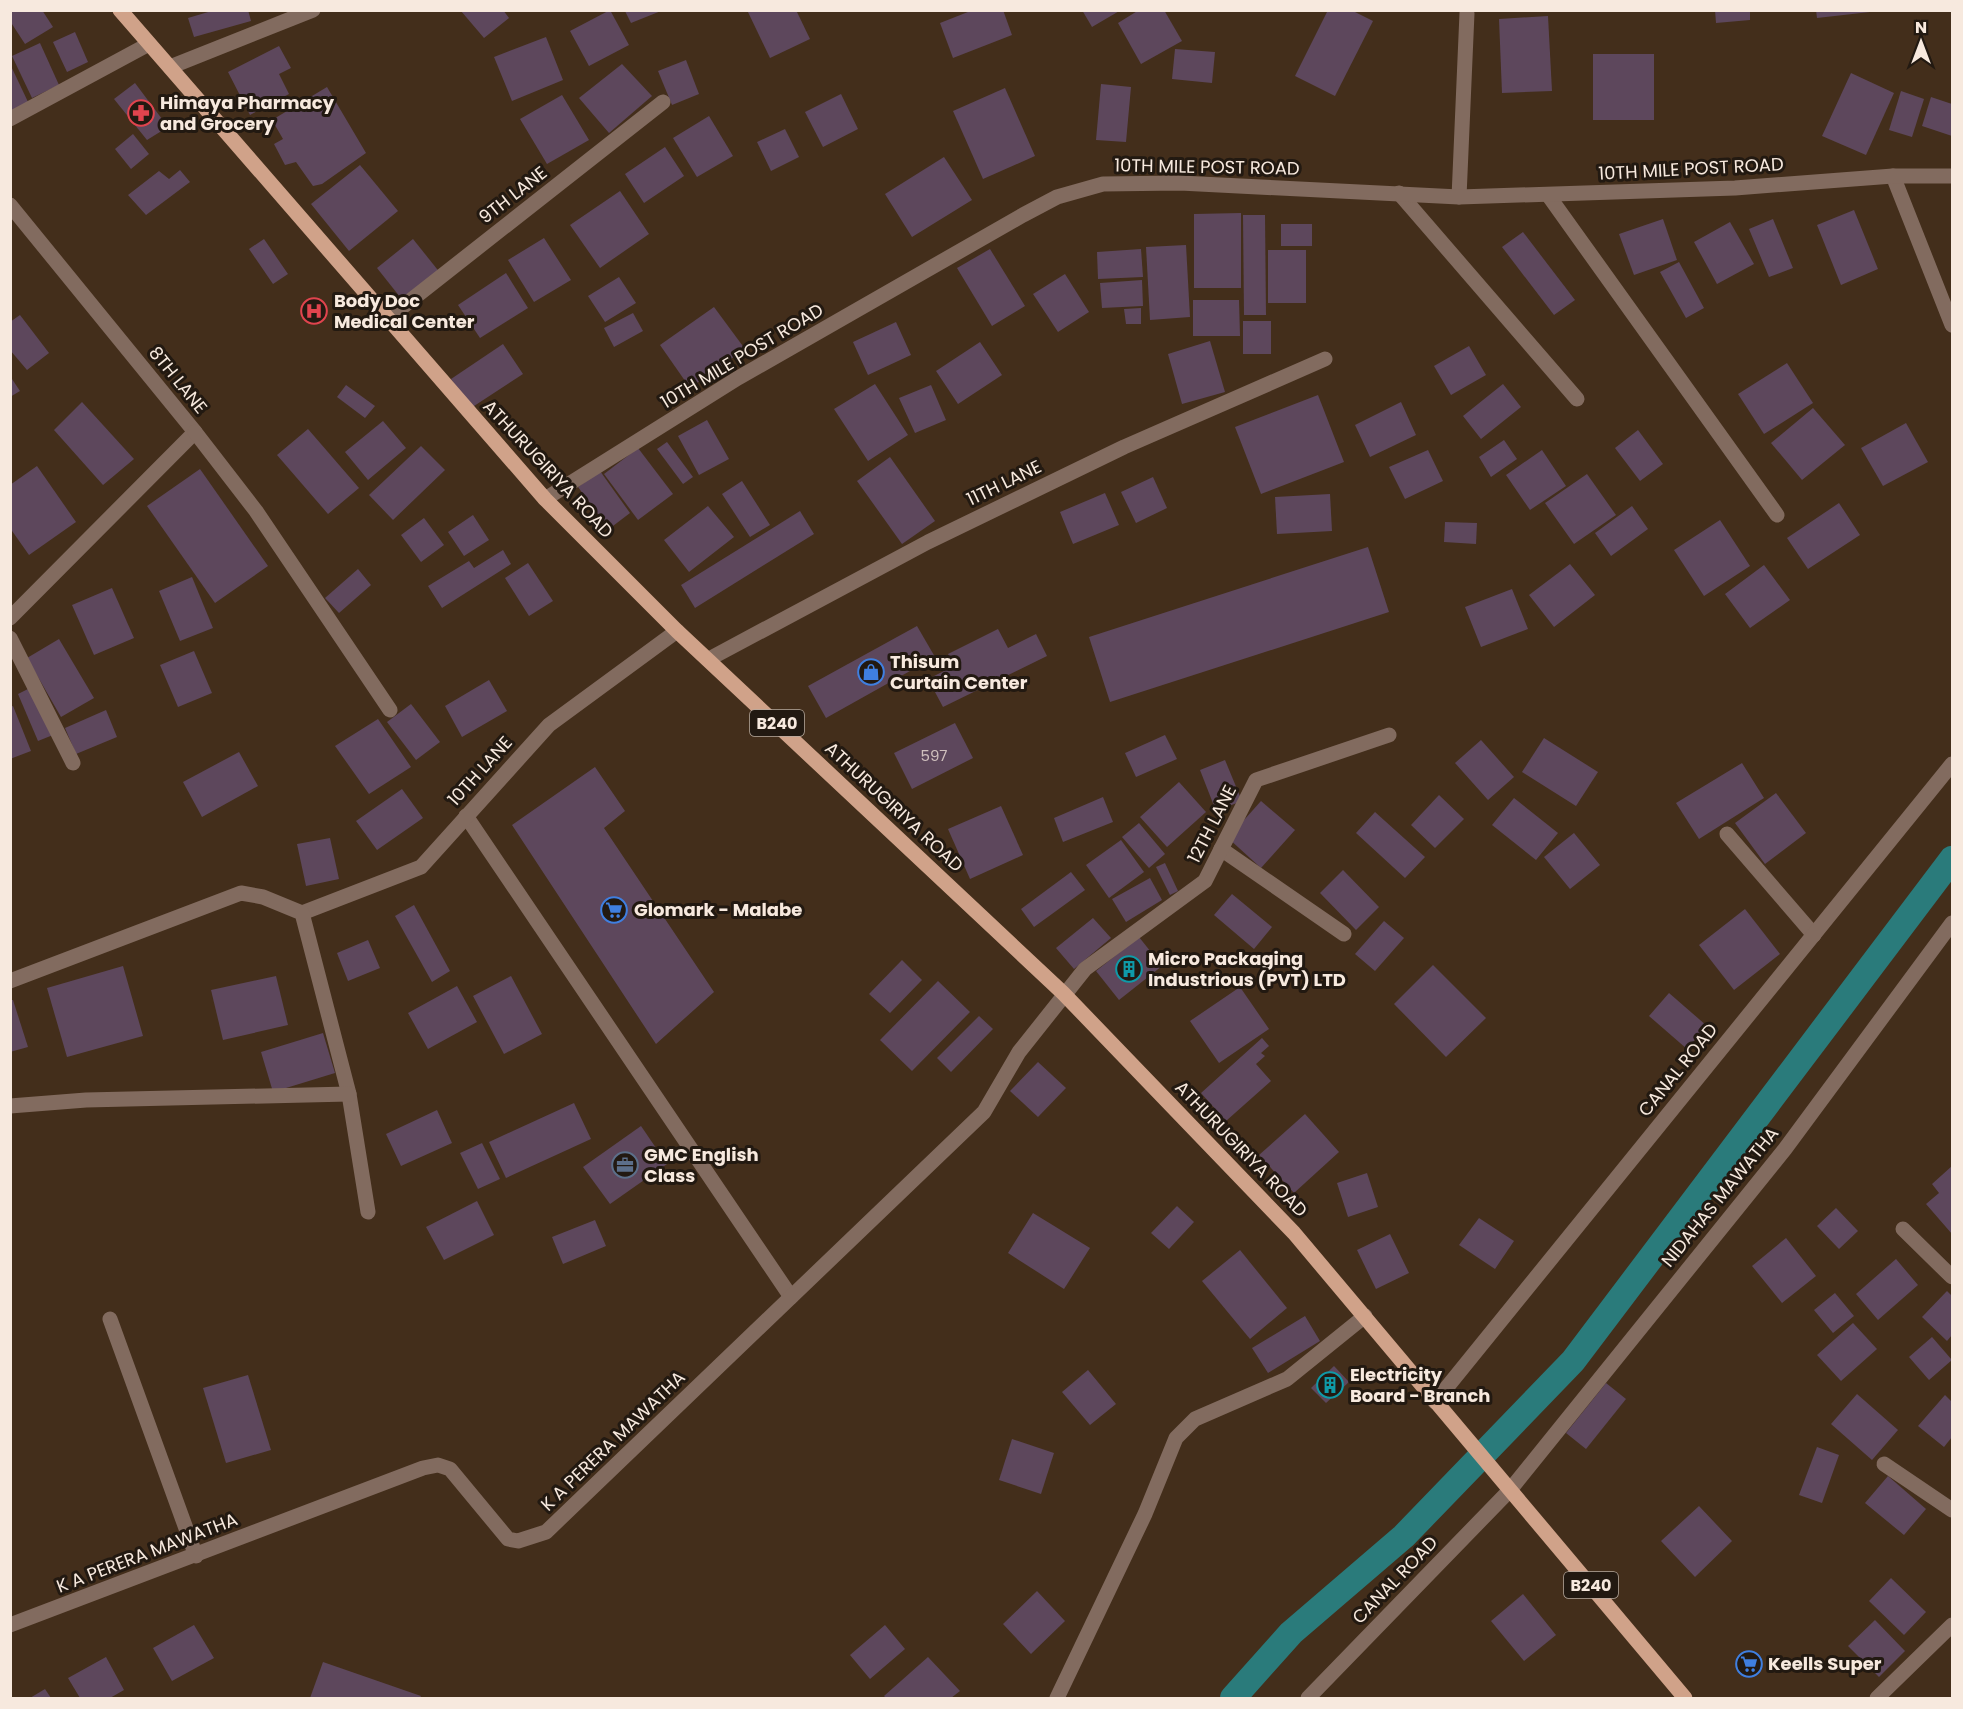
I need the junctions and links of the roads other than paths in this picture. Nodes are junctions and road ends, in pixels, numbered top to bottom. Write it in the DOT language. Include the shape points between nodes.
graph roads {
  1 [pos="120,10"];
  2 [pos="313,10"];
  3 [pos="1467,13"];
  4 [pos="149,44"];
  5 [pos="170,67"];
  6 [pos="663,102"];
  7 [pos="10,119"];
  8 [pos="1893,176"];
  9 [pos="1953,176"];
  10 [pos="1399,193"];
  11 [pos="1548,195"];
  12 [pos="1459,197"];
  13 [pos="10,205"];
  14 [pos="387,319"];
  15 [pos="1953,325"];
  16 [pos="1325,359"];
  17 [pos="1577,399"];
  18 [pos="195,432"];
  19 [pos="545,499"];
  20 [pos="1777,516"];
  21 [pos="10,618"];
  22 [pos="677,631"];
  23 [pos="10,638"];
  24 [pos="708,659"];
  25 [pos="390,710"];
  26 [pos="1389,735"];
  27 [pos="73,762"];
  28 [pos="1953,764"];
  29 [pos="466,816"];
  30 [pos="1728,834"];
  31 [pos="1221,849"];
  32 [pos="302,913"];
  33 [pos="1953,923"];
  34 [pos="1344,934"];
  35 [pos="1814,934"];
  36 [pos="10,981"];
  37 [pos="1064,993"];
  38 [pos="349,1094"];
  39 [pos="10,1106"];
  40 [pos="368,1212"];
  41 [pos="1903,1229"];
  42 [pos="1953,1277"];
  43 [pos="790,1297"];
  44 [pos="1365,1316"];
  45 [pos="110,1319"];
  46 [pos="1435,1402"];
  47 [pos="1884,1464"];
  48 [pos="1510,1490"];
  49 [pos="1953,1510"];
  50 [pos="196,1556"];
  51 [pos="1953,1624"];
  52 [pos="10,1625"];
  53 [pos="1058,1698"];
  54 [pos="1308,1698"];
  55 [pos="1685,1698"];
  56 [pos="1877,1698"];
  1 -- 4 [label="main road, ATHURUGIRIYA ROAD / B240"];
  2 -- 5 [label="street"];
  3 -- 12 [label="street"];
  4 -- 5 [label="main road, ATHURUGIRIYA ROAD / B240"];
  4 -- 7 [label="street"];
  5 -- 14 [label="main road, ATHURUGIRIYA ROAD / B240"];
  6 -- 14 [label="street, 9TH LANE"];
  8 -- 9 [label="street, 10TH MILE POST ROAD"];
  8 -- 11 [label="street, 10TH MILE POST ROAD" via="1735,188"];
  8 -- 15 [label="street"];
  10 -- 12 [label="street, 10TH MILE POST ROAD"];
  10 -- 17 [label="street"];
  10 -- 19 [label="street, 10TH MILE POST ROAD" via="1180,183 1103,184 1057,197 738,378"];
  11 -- 12 [label="street, 10TH MILE POST ROAD"];
  11 -- 20 [label="street"];
  13 -- 18 [label="street, 8TH LANE"];
  14 -- 19 [label="main road, ATHURUGIRIYA ROAD / B240"];
  16 -- 24 [label="street, 11TH LANE" via="1124,447 939,537"];
  18 -- 21 [label="street, 8TH LANE"];
  18 -- 25 [label="street" via="256,511"];
  19 -- 22 [label="main road, ATHURUGIRIYA ROAD / B240"];
  22 -- 24 [label="main road, ATHURUGIRIYA ROAD / B240"];
  22 -- 29 [label="street, 10TH LANE" via="549,725"];
  23 -- 27 [label="street"];
  24 -- 37 [label="main road, ATHURUGIRIYA ROAD / B240"];
  26 -- 31 [label="street, 12TH LANE" via="1256,780"];
  28 -- 35 [label="street, CANAL ROAD"];
  29 -- 32 [label="street, 10TH LANE" via="422,867"];
  29 -- 43 [label="street"];
  30 -- 35 [label="street"];
  31 -- 34 [label="street"];
  31 -- 37 [label="street, 12TH LANE" via="1205,881 1085,969"];
  32 -- 36 [label="street" via="263,897 241,893"];
  32 -- 38 [label="street"];
  33 -- 48 [label="street, NIDAHAS MAWATHA" via="1785,1149"];
  35 -- 46 [label="street, CANAL ROAD"];
  37 -- 43 [label="street, K A PERERA MAWATHA" via="1019,1052 984,1112"];
  37 -- 44 [label="main road, ATHURUGIRIYA ROAD / B240" via="1294,1233"];
  38 -- 39 [label="street" via="86,1100"];
  38 -- 40 [label="street"];
  41 -- 42 [label="street"];
  43 -- 50 [label="street, K A PERERA MAWATHA" via="546,1532 518,1541 508,1539 450,1469 438,1465"];
  44 -- 46 [label="main road, ATHURUGIRIYA ROAD / B240"];
  44 -- 53 [label="street" via="1287,1379 1195,1419 1176,1438 1145,1514"];
  45 -- 50 [label="street"];
  46 -- 48 [label="main road, ATHURUGIRIYA ROAD / B240"];
  47 -- 49 [label="street"];
  48 -- 54 [label="street, CANAL ROAD"];
  48 -- 55 [label="main road, B240"];
  50 -- 52 [label="street, K A PERERA MAWATHA"];
  51 -- 56 [label="street"];
}
